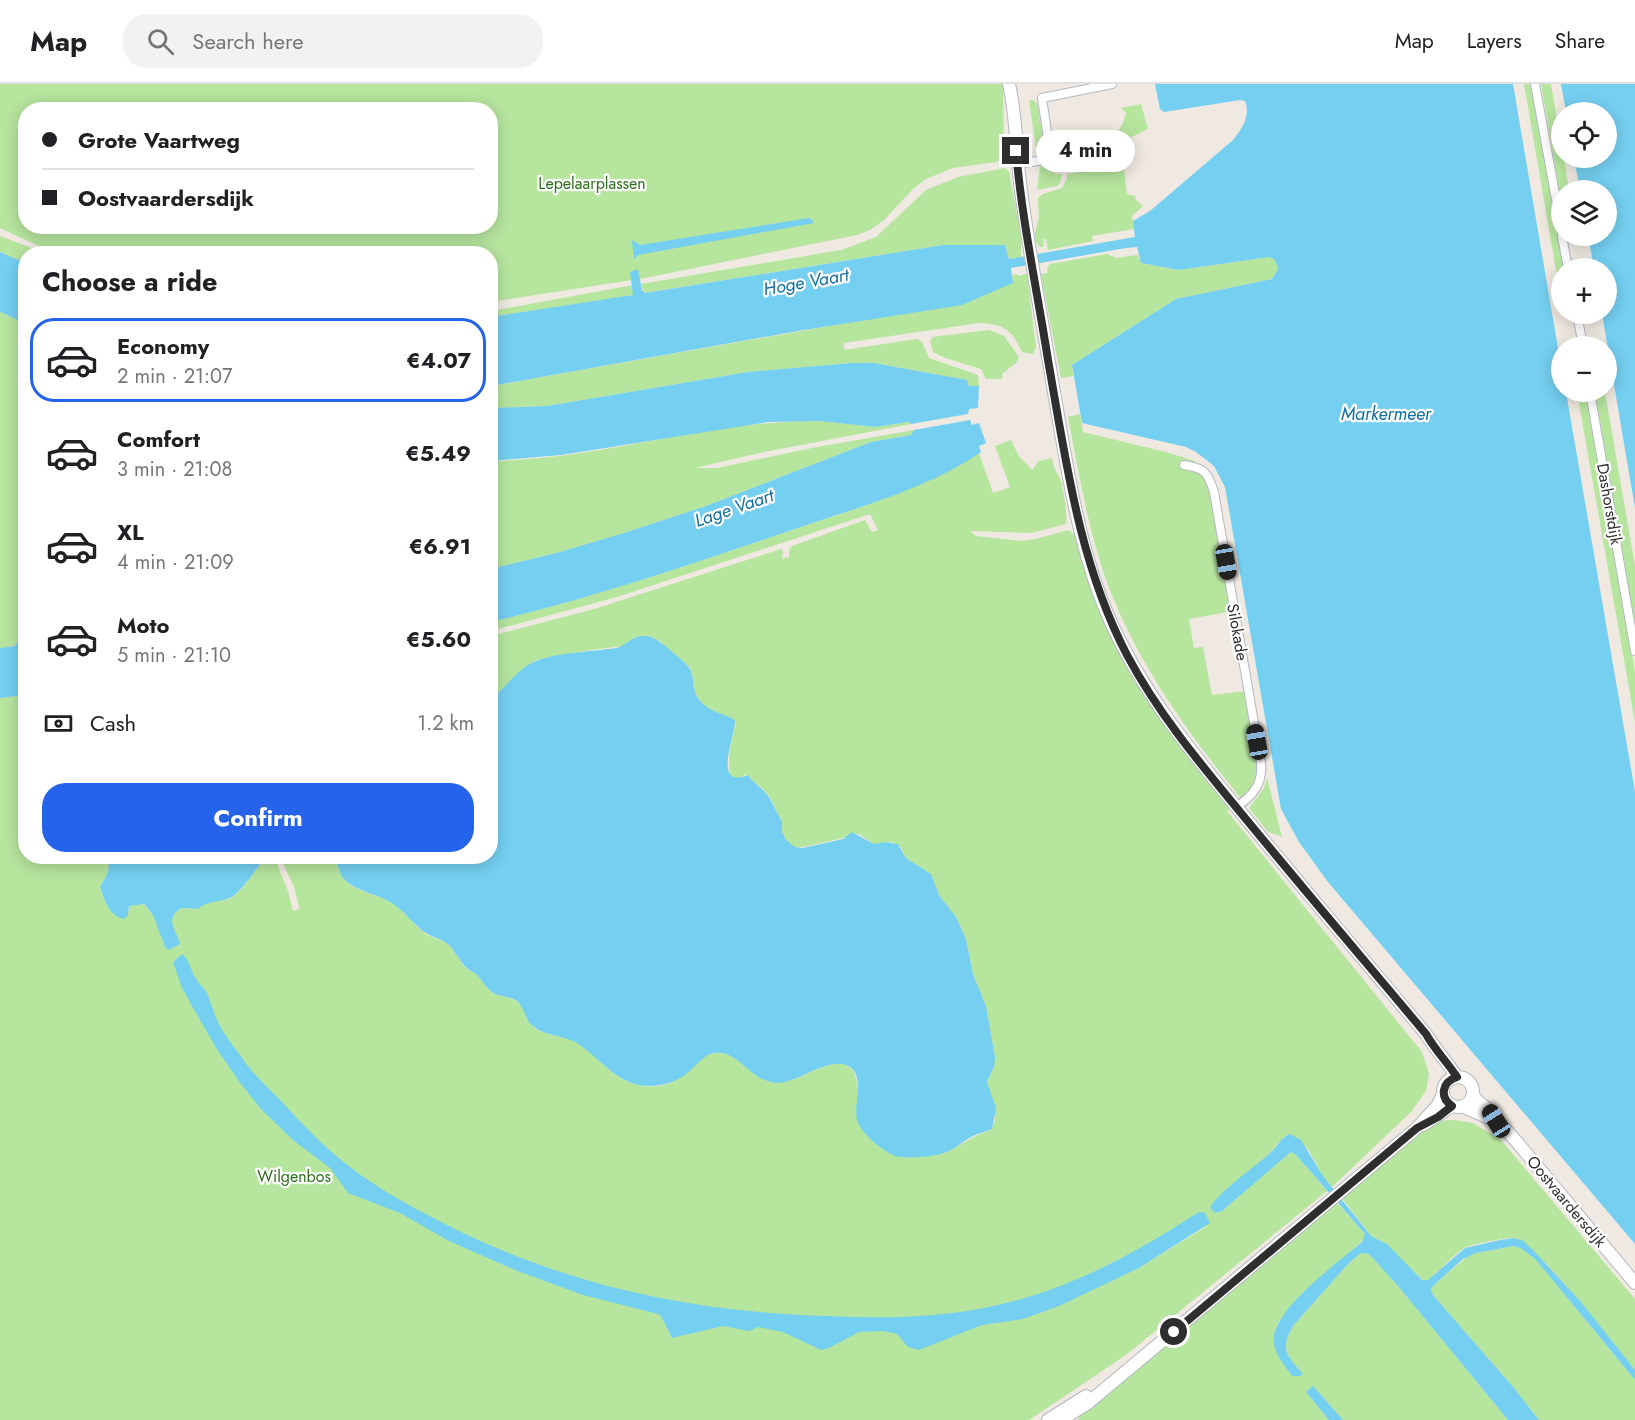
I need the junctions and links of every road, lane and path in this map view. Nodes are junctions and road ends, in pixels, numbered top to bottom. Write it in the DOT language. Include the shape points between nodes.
graph roads {
  1 [pos="1112,84"];
  2 [pos="1535,84"];
  3 [pos="1012,88"];
  4 [pos="1017,164"];
  5 [pos="1552,180"];
  6 [pos="1592,402"];
  7 [pos="1184,465"];
  8 [pos="1635,651"];
  9 [pos="1236,807"];
  10 [pos="1449,1085"];
  11 [pos="1473,1094"];
  12 [pos="1458,1106"];
  13 [pos="1496,1121"];
  14 [pos="1417,1128"];
  15 [pos="1635,1283"];
  16 [pos="1106,1387"];
  17 [pos="1048,1420"];
  18 [pos="1061,1420"];
  1 -- 4 [label="street" via="1042,98 1051,159"];
  2 -- 5 [label="street"];
  3 -- 4 [label="main road"];
  4 -- 9 [label="main road" via="1068,476 1101,597 1145,686"];
  6 -- 8 [label="street, Dashorstdijk"];
  7 -- 9 [label="street, Silokade" via="1208,475 1214,492 1261,763 1258,786"];
  9 -- 10 [label="main road" via="1448,1062"];
  10 -- 11 [label="main road" via="1469,1082"];
  10 -- 12 [label="main road" via="1445,1099"];
  10 -- 14 [label="main road" via="1438,1105"];
  11 -- 12 [label="main road" via="1470,1102"];
  11 -- 13 [label="main road, Oostvaardersdijk"];
  12 -- 13 [label="main road, Oostvaardersdijk"];
  12 -- 14 [label="main road"];
  13 -- 15 [label="main road, Oostvaardersdijk"];
  14 -- 16 [label="main road"];
  16 -- 17 [label="main road"];
  16 -- 18 [label="main road"];
}
